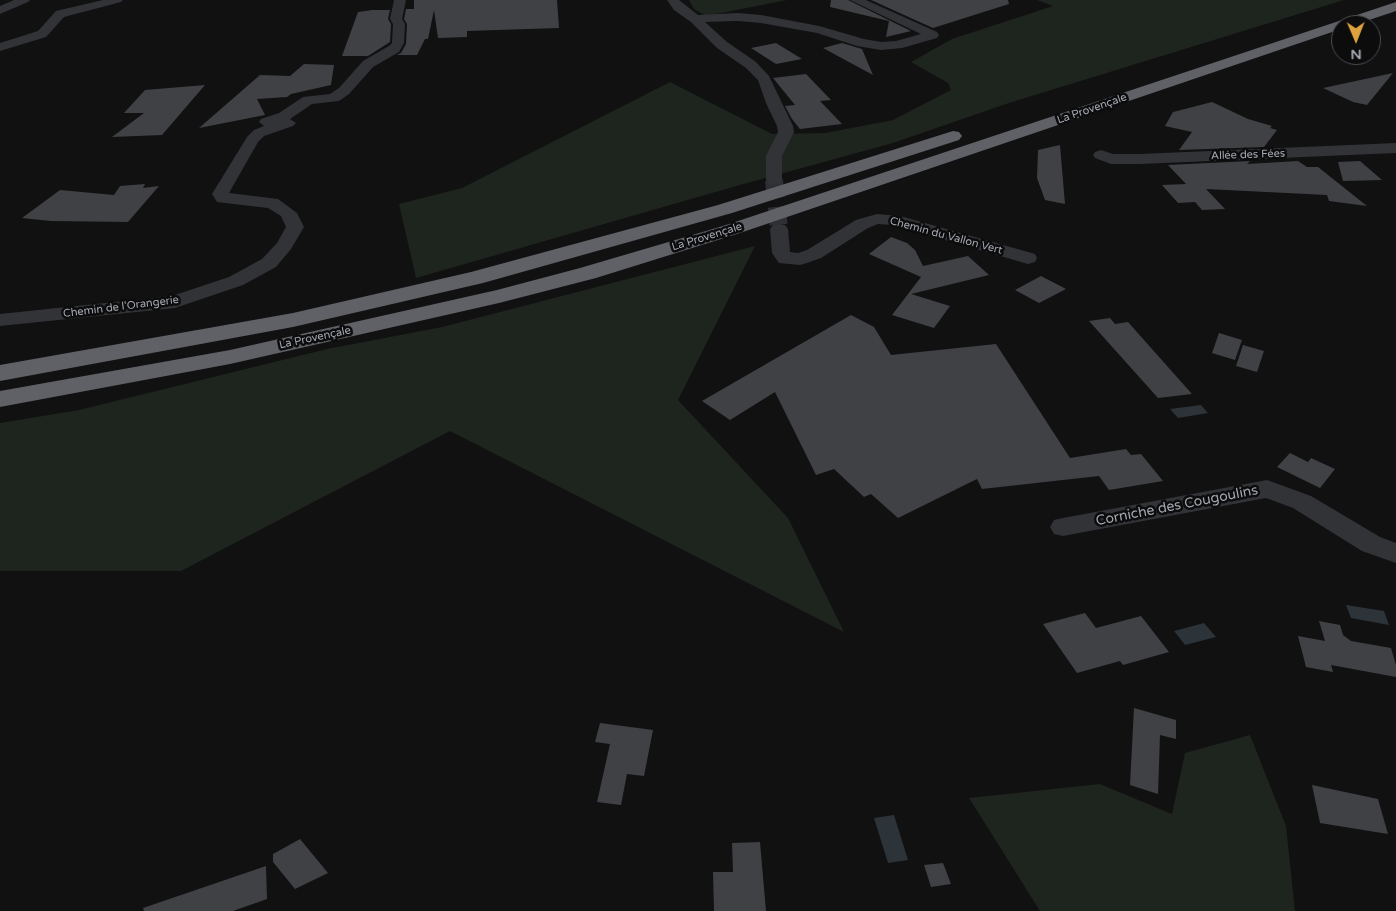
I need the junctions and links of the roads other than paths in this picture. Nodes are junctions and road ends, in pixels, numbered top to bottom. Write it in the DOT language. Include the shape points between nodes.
graph roads {
  1 [pos="24,0"];
  2 [pos="117,0"];
  3 [pos="400,0"];
  4 [pos="673,0"];
  5 [pos="856,0"];
  6 [pos="1370,0"];
  7 [pos="1396,6"];
  8 [pos="0,10"];
  9 [pos="695,19"];
  10 [pos="0,47"];
  11 [pos="288,123"];
  12 [pos="240,130"];
  13 [pos="1396,148"];
  14 [pos="1101,155"];
  15 [pos="774,180"];
  16 [pos="780,229"];
  17 [pos="1028,258"];
  18 [pos="0,320"];
  19 [pos="0,373"];
  20 [pos="0,399"];
  21 [pos="1063,527"];
  22 [pos="1396,553"];
  1 -- 8 [label="street"];
  2 -- 10 [label="street" via="60,14 42,34"];
  3 -- 12 [label="street" via="396,19 398,42 394,49 368,64 344,91 334,98 308,100 284,116"];
  4 -- 9 [label="street"];
  5 -- 9 [label="street" via="933,35 898,45 881,46 761,19"];
  6 -- 19 [label="highway, La Provençale" via="725,210 589,248 302,318"];
  7 -- 20 [label="highway, La Provençale" via="778,214 588,272 499,296 230,357"];
  9 -- 15 [label="street" via="764,79 786,132 774,156"];
  11 -- 18 [label="street, Chemin de l'Orangerie" via="259,133 252,140 220,194 224,198 272,203 288,213 295,227 269,263 236,281 175,302"];
  13 -- 14 [label="street, Allée des Fées" via="1140,159 1111,159"];
  16 -- 17 [label="street, Chemin du Vallon Vert" via="781,253 786,259 814,254 862,224 877,219 894,220"];
  21 -- 22 [label="street, Corniche des Cougoulins" via="1267,489 1302,502 1372,544"];
}
